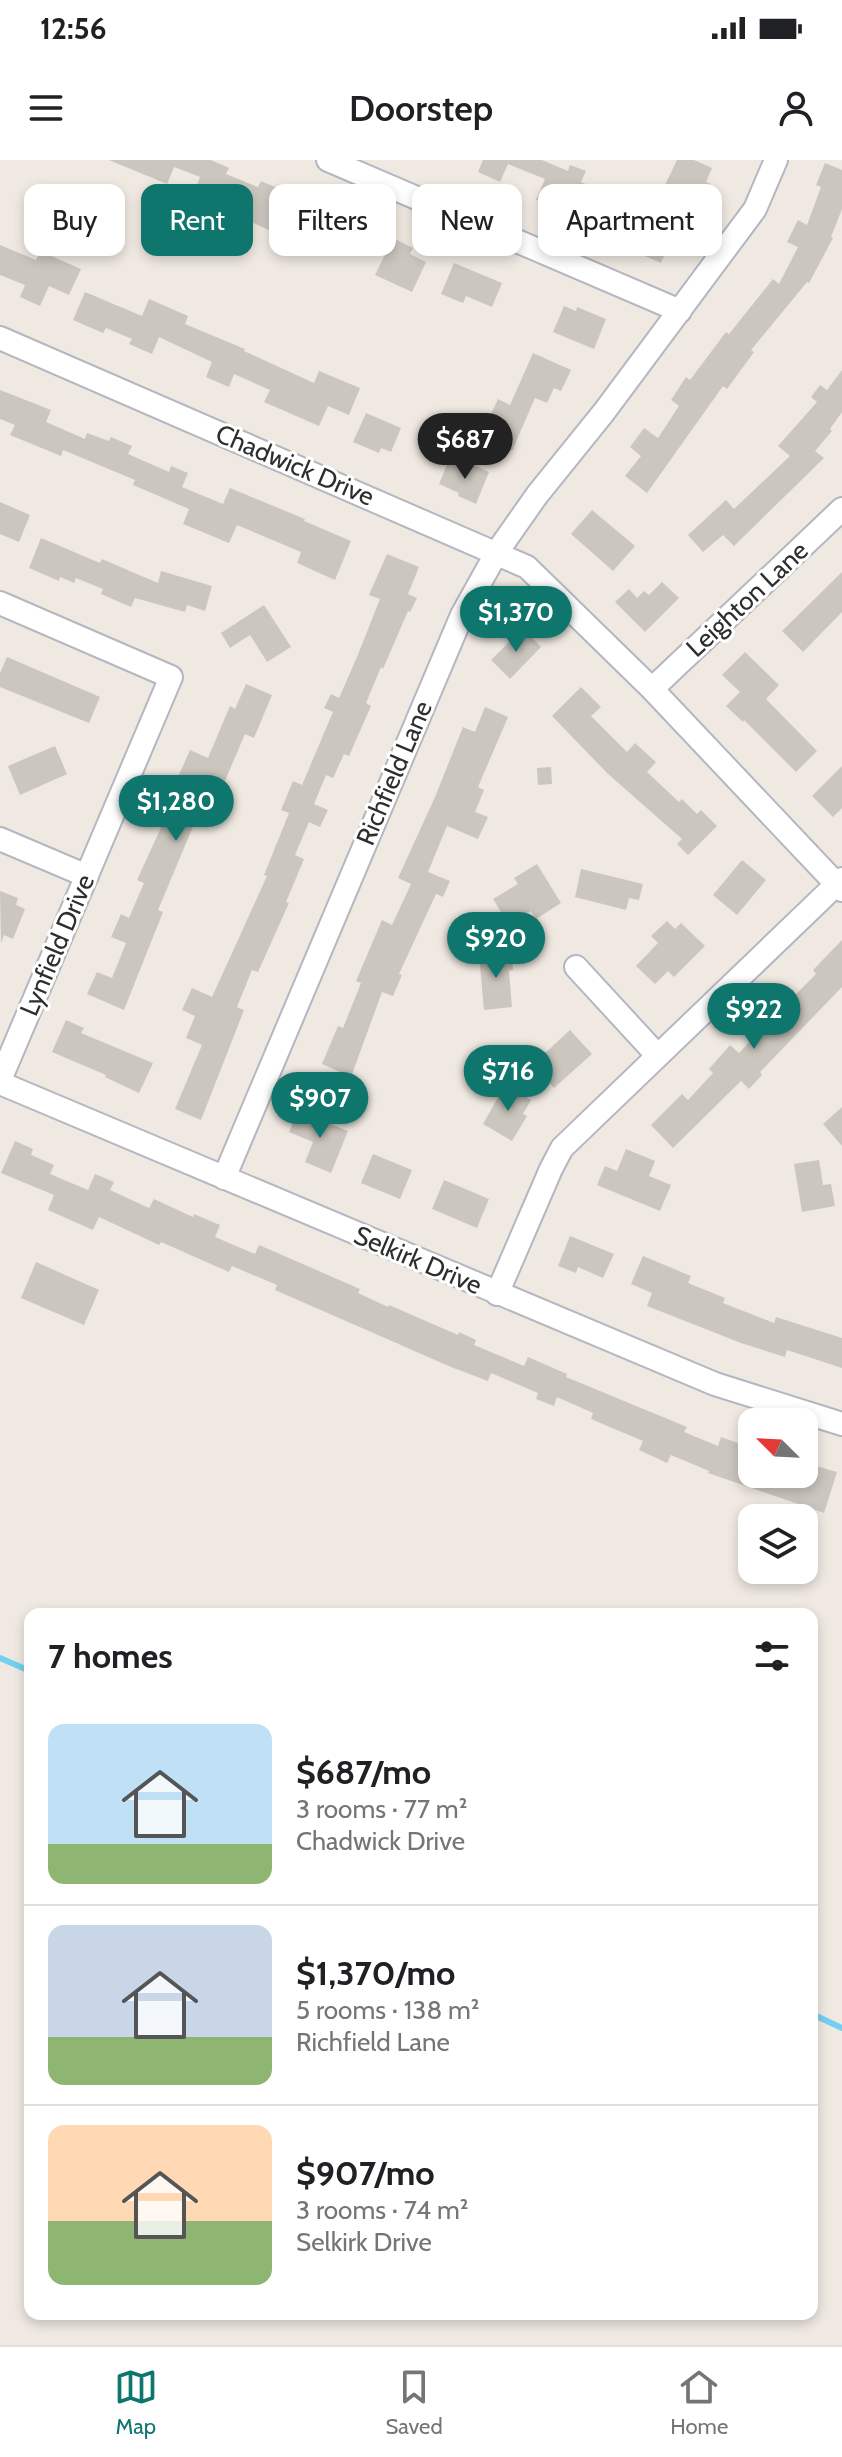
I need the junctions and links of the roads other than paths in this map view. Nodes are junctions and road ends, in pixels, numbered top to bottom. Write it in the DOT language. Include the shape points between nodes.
graph roads {
  1 [pos="328,160"];
  2 [pos="776,160"];
  3 [pos="680,311"];
  4 [pos="0,338"];
  5 [pos="842,509"];
  6 [pos="497,552"];
  7 [pos="0,603"];
  8 [pos="652,689"];
  9 [pos="0,839"];
  10 [pos="87,876"];
  11 [pos="840,884"];
  12 [pos="576,967"];
  13 [pos="657,1055"];
  14 [pos="0,1082"];
  15 [pos="224,1178"];
  16 [pos="497,1294"];
  17 [pos="842,1424"];
  1 -- 3 [label="street"];
  2 -- 3 [label="street, Richfield Lane" via="755,209"];
  3 -- 6 [label="street, Richfield Lane"];
  4 -- 6 [label="street, Chadwick Drive"];
  5 -- 8 [label="street, Leighton Lane"];
  6 -- 8 [label="street, Chadwick Drive" via="527,567"];
  6 -- 15 [label="street, Richfield Lane" via="462,615"];
  7 -- 10 [label="street, Lynfield Drive" via="171,677"];
  8 -- 11 [label="street, Chadwick Drive"];
  9 -- 10 [label="street"];
  10 -- 14 [label="street, Lynfield Drive"];
  11 -- 13 [label="street"];
  12 -- 13 [label="street"];
  13 -- 16 [label="street" via="562,1148"];
  14 -- 15 [label="street, Selkirk Drive"];
  15 -- 16 [label="street, Selkirk Drive"];
  16 -- 17 [label="street, Selkirk Drive" via="715,1384"];
}
